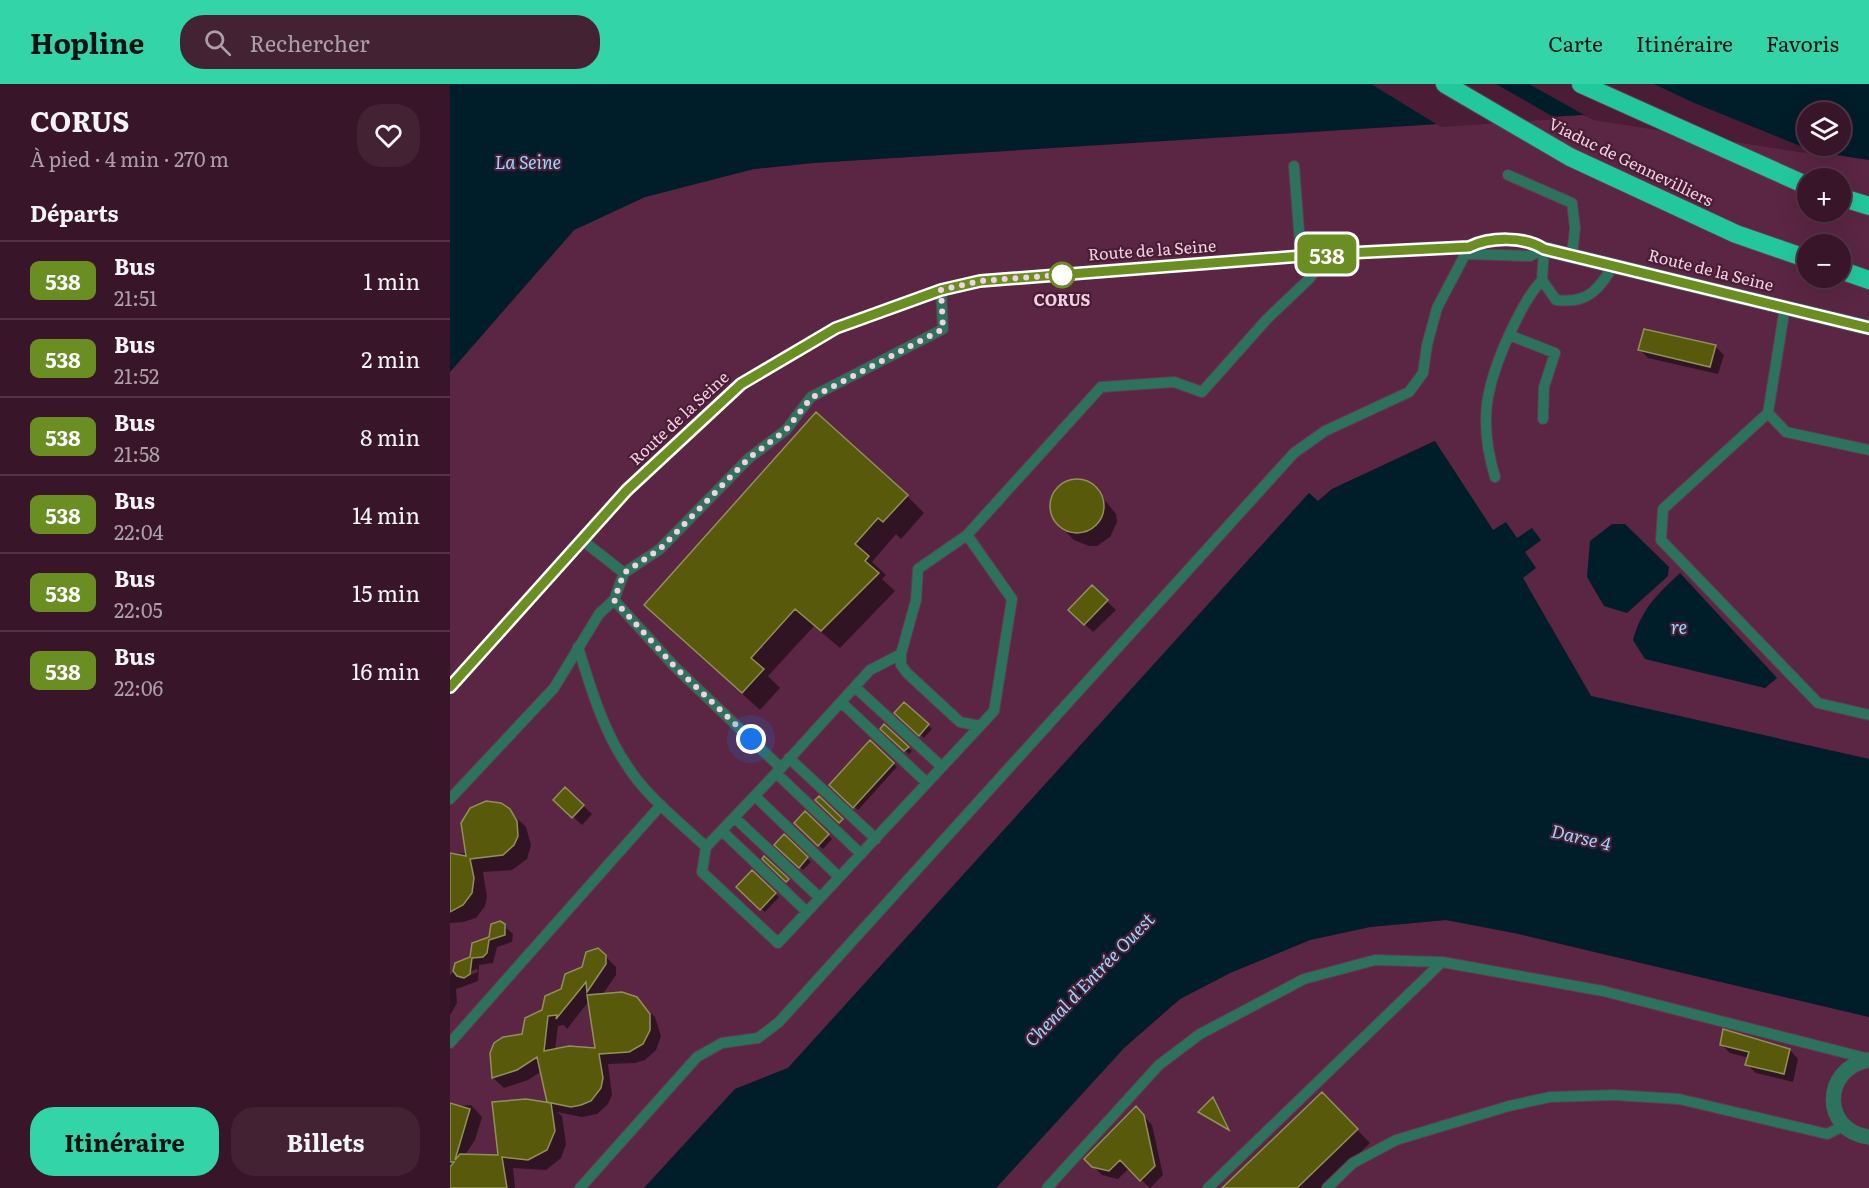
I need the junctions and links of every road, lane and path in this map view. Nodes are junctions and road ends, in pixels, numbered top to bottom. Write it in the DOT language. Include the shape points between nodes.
graph roads {
  1 [pos="1445,84"];
  2 [pos="1581,84"];
  3 [pos="1294,166"];
  4 [pos="1508,175"];
  5 [pos="1797,181"];
  6 [pos="1851,200"];
  7 [pos="1869,206"];
  8 [pos="1544,249"];
  9 [pos="1468,250"];
  10 [pos="1327,254"];
  11 [pos="1572,255"];
  12 [pos="1797,255"];
  13 [pos="1301,256"];
  14 [pos="1614,265"];
  15 [pos="1851,274"];
  16 [pos="1542,280"];
  17 [pos="1869,280"];
  18 [pos="941,290"];
  19 [pos="1785,307"];
  20 [pos="1869,328"];
  21 [pos="1509,335"];
  22 [pos="1768,413"];
  23 [pos="1544,419"];
  24 [pos="1869,450"];
  25 [pos="1496,477"];
  26 [pos="968,535"];
  27 [pos="582,540"];
  28 [pos="624,573"];
  29 [pos="614,600"];
  30 [pos="578,647"];
  31 [pos="901,654"];
  32 [pos="450,687"];
  33 [pos="855,687"];
  34 [pos="841,702"];
  35 [pos="1869,715"];
  36 [pos="980,726"];
  37 [pos="789,758"];
  38 [pos="942,767"];
  39 [pos="778,770"];
  40 [pos="927,783"];
  41 [pos="755,796"];
  42 [pos="450,799"];
  43 [pos="661,805"];
  44 [pos="735,818"];
  45 [pos="722,831"];
  46 [pos="876,839"];
  47 [pos="706,847"];
  48 [pos="861,854"];
  49 [pos="839,877"];
  50 [pos="820,898"];
  51 [pos="807,912"];
  52 [pos="1442,962"];
  53 [pos="450,1043"];
  54 [pos="1869,1059"];
  55 [pos="1844,1126"];
  56 [pos="1869,1137"];
  57 [pos="580,1188"];
  58 [pos="1047,1188"];
  59 [pos="1208,1188"];
  60 [pos="1327,1188"];
  1 -- 12 [label="highway, Viaduc de Gennevilliers" via="1569,157 1736,234"];
  2 -- 5 [label="highway"];
  3 -- 13 [label="lane"];
  4 -- 11 [label="lane" via="1572,203"];
  6 -- 7 [label="highway"];
  8 -- 9 [label="lane, Route de la Seine" via="1530,256"];
  8 -- 11 [label="street, Route de la Seine"];
  8 -- 16 [label="lane"];
  9 -- 10 [label="lane, Route de la Seine"];
  9 -- 57 [label="lane" via="1437,308 1424,373 1409,392 1325,430 1294,453 779,1022 758,1038 723,1043 697,1057"];
  10 -- 13 [label="lane, Route de la Seine"];
  10 -- 26 [label="lane" via="1309,279 1202,392 1174,382 1101,387"];
  11 -- 14 [label="street, Route de la Seine"];
  13 -- 18 [label="lane, Route de la Seine" via="980,281"];
  14 -- 16 [label="lane" via="1601,285 1585,298 1570,302 1556,300"];
  14 -- 19 [label="street, Route de la Seine"];
  15 -- 17 [label="highway"];
  16 -- 21 [label="lane" via="1527,296"];
  18 -- 27 [label="lane, Route de la Seine" via="836,328 741,384 627,490"];
  18 -- 28 [label="lane" via="943,329 811,398 786,430 749,458 660,549"];
  19 -- 20 [label="street, Route de la Seine"];
  19 -- 22 [label="lane"];
  21 -- 23 [label="lane" via="1555,353 1544,387"];
  21 -- 25 [label="lane" via="1491,378 1485,412 1486,442"];
  22 -- 24 [label="lane" via="1786,432"];
  22 -- 35 [label="lane" via="1664,509 1660,540 1818,703"];
  26 -- 31 [label="lane" via="918,568 915,600"];
  26 -- 36 [label="lane" via="1012,599 994,711"];
  27 -- 28 [label="lane"];
  27 -- 32 [label="lane, Route de la Seine"];
  28 -- 29 [label="lane"];
  29 -- 30 [label="lane" via="599,614"];
  29 -- 39 [label="lane"];
  30 -- 42 [label="lane" via="554,688"];
  30 -- 43 [label="lane" via="619,754"];
  31 -- 33 [label="lane" via="870,670"];
  31 -- 36 [label="lane" via="901,665 907,673 960,722"];
  33 -- 34 [label="lane"];
  33 -- 38 [label="lane"];
  34 -- 37 [label="lane"];
  34 -- 40 [label="lane"];
  36 -- 38 [label="lane"];
  37 -- 39 [label="lane"];
  37 -- 46 [label="lane"];
  38 -- 40 [label="lane"];
  39 -- 41 [label="lane"];
  39 -- 48 [label="lane"];
  40 -- 46 [label="lane"];
  41 -- 44 [label="lane"];
  41 -- 49 [label="lane"];
  43 -- 47 [label="lane"];
  43 -- 53 [label="lane"];
  44 -- 45 [label="lane"];
  44 -- 50 [label="lane"];
  45 -- 47 [label="lane"];
  45 -- 51 [label="lane"];
  46 -- 48 [label="lane"];
  47 -- 51 [label="lane" via="702,872 778,943"];
  48 -- 49 [label="lane"];
  49 -- 50 [label="lane"];
  50 -- 51 [label="lane"];
  52 -- 54 [label="lane" via="1602,991"];
  52 -- 58 [label="lane" via="1375,960 1304,979 1208,1029 1159,1065"];
  52 -- 59 [label="lane"];
  54 -- 55 [label="street" via="1847,1068 1834,1090 1833,1103"];
  55 -- 56 [label="street" via="1854,1134"];
  55 -- 60 [label="lane" via="1827,1134 1679,1099 1550,1097 1396,1140 1353,1163"];
}
